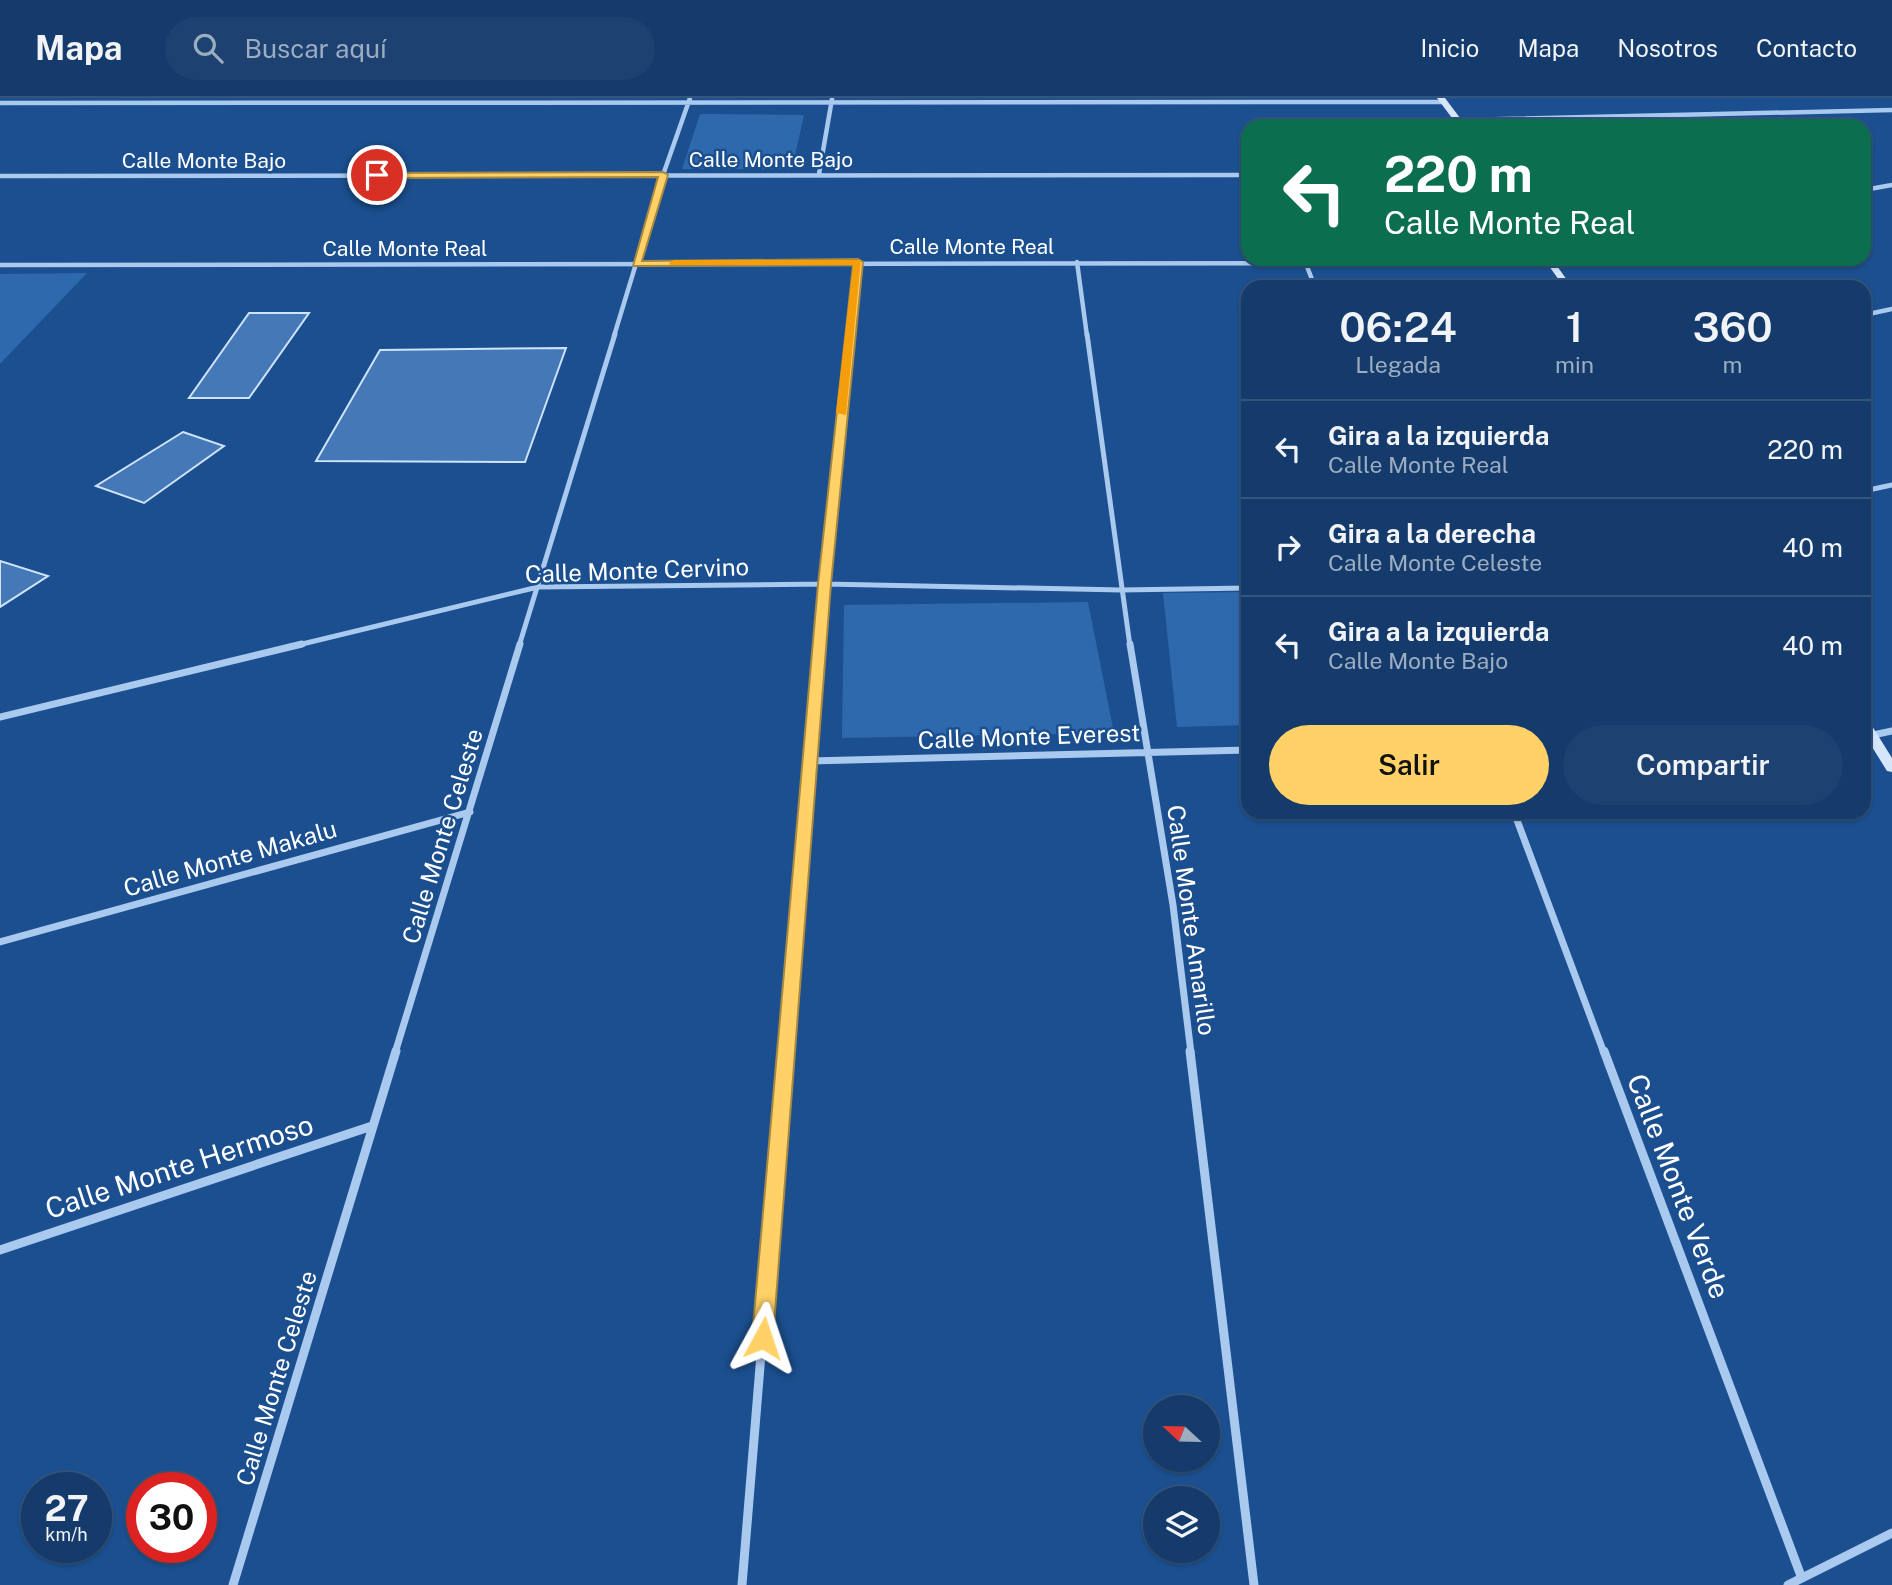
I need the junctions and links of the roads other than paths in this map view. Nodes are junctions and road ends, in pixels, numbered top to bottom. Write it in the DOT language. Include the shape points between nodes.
graph roads {
  1 [pos="689,100"];
  2 [pos="832,100"];
  3 [pos="1443,100"];
  4 [pos="0,103"];
  5 [pos="1892,110"];
  6 [pos="1457,119"];
  7 [pos="1593,119"];
  8 [pos="819,174"];
  9 [pos="663,175"];
  10 [pos="1241,175"];
  11 [pos="0,176"];
  12 [pos="1892,185"];
  13 [pos="1871,189"];
  14 [pos="858,262"];
  15 [pos="1077,262"];
  16 [pos="1241,263"];
  17 [pos="0,264"];
  18 [pos="636,264"];
  19 [pos="1892,309"];
  20 [pos="1871,314"];
  21 [pos="1892,485"];
  22 [pos="1871,490"];
  23 [pos="825,584"];
  24 [pos="538,587"];
  25 [pos="1241,588"];
  26 [pos="1121,590"];
  27 [pos="0,717"];
  28 [pos="1892,731"];
  29 [pos="1871,736"];
  30 [pos="1871,741"];
  31 [pos="1241,750"];
  32 [pos="1149,752"];
  33 [pos="810,761"];
  34 [pos="1892,768"];
  35 [pos="470,812"];
  36 [pos="1517,819"];
  37 [pos="0,942"];
  38 [pos="372,1126"];
  39 [pos="0,1250"];
  40 [pos="1892,1533"];
  41 [pos="1801,1576"];
  42 [pos="233,1585"];
  43 [pos="742,1585"];
  44 [pos="1254,1585"];
  45 [pos="1788,1585"];
  1 -- 2 [label="street"];
  1 -- 4 [label="street"];
  1 -- 9 [label="street, Calle Monte Celeste"];
  2 -- 3 [label="street"];
  2 -- 8 [label="street"];
  3 -- 6 [label="street"];
  5 -- 7 [label="street"];
  8 -- 9 [label="street, Calle Monte Bajo"];
  8 -- 10 [label="street, Calle Monte Bajo"];
  9 -- 11 [label="street, Calle Monte Bajo"];
  9 -- 18 [label="street, Calle Monte Celeste"];
  12 -- 13 [label="street"];
  14 -- 15 [label="street, Calle Monte Real"];
  14 -- 18 [label="street, Calle Monte Real"];
  14 -- 23 [label="street"];
  15 -- 16 [label="street, Calle Monte Real"];
  15 -- 26 [label="street, Calle Monte Amarillo"];
  17 -- 18 [label="street, Calle Monte Real"];
  18 -- 24 [label="street, Calle Monte Celeste"];
  19 -- 20 [label="street"];
  21 -- 22 [label="street"];
  23 -- 24 [label="street, Calle Monte Cervino"];
  23 -- 26 [label="street, Calle Monte Cervino"];
  23 -- 33 [label="street"];
  24 -- 27 [label="street, Calle Monte Cervino"];
  24 -- 35 [label="street, Calle Monte Celeste"];
  25 -- 26 [label="street, Calle Monte Cervino"];
  26 -- 32 [label="street, Calle Monte Amarillo"];
  28 -- 29 [label="street"];
  30 -- 34 [label="street"];
  31 -- 32 [label="street, Calle Monte Everest"];
  32 -- 33 [label="street, Calle Monte Everest"];
  32 -- 44 [label="street, Calle Monte Amarillo" via="1173,905"];
  33 -- 43 [label="street"];
  35 -- 37 [label="street, Calle Monte Makalu"];
  35 -- 38 [label="street, Calle Monte Celeste"];
  36 -- 41 [label="street, Calle Monte Verde"];
  38 -- 39 [label="street, Calle Monte Hermoso"];
  38 -- 42 [label="street, Calle Monte Celeste"];
  40 -- 41 [label="street"];
  41 -- 45 [label="street"];
}
